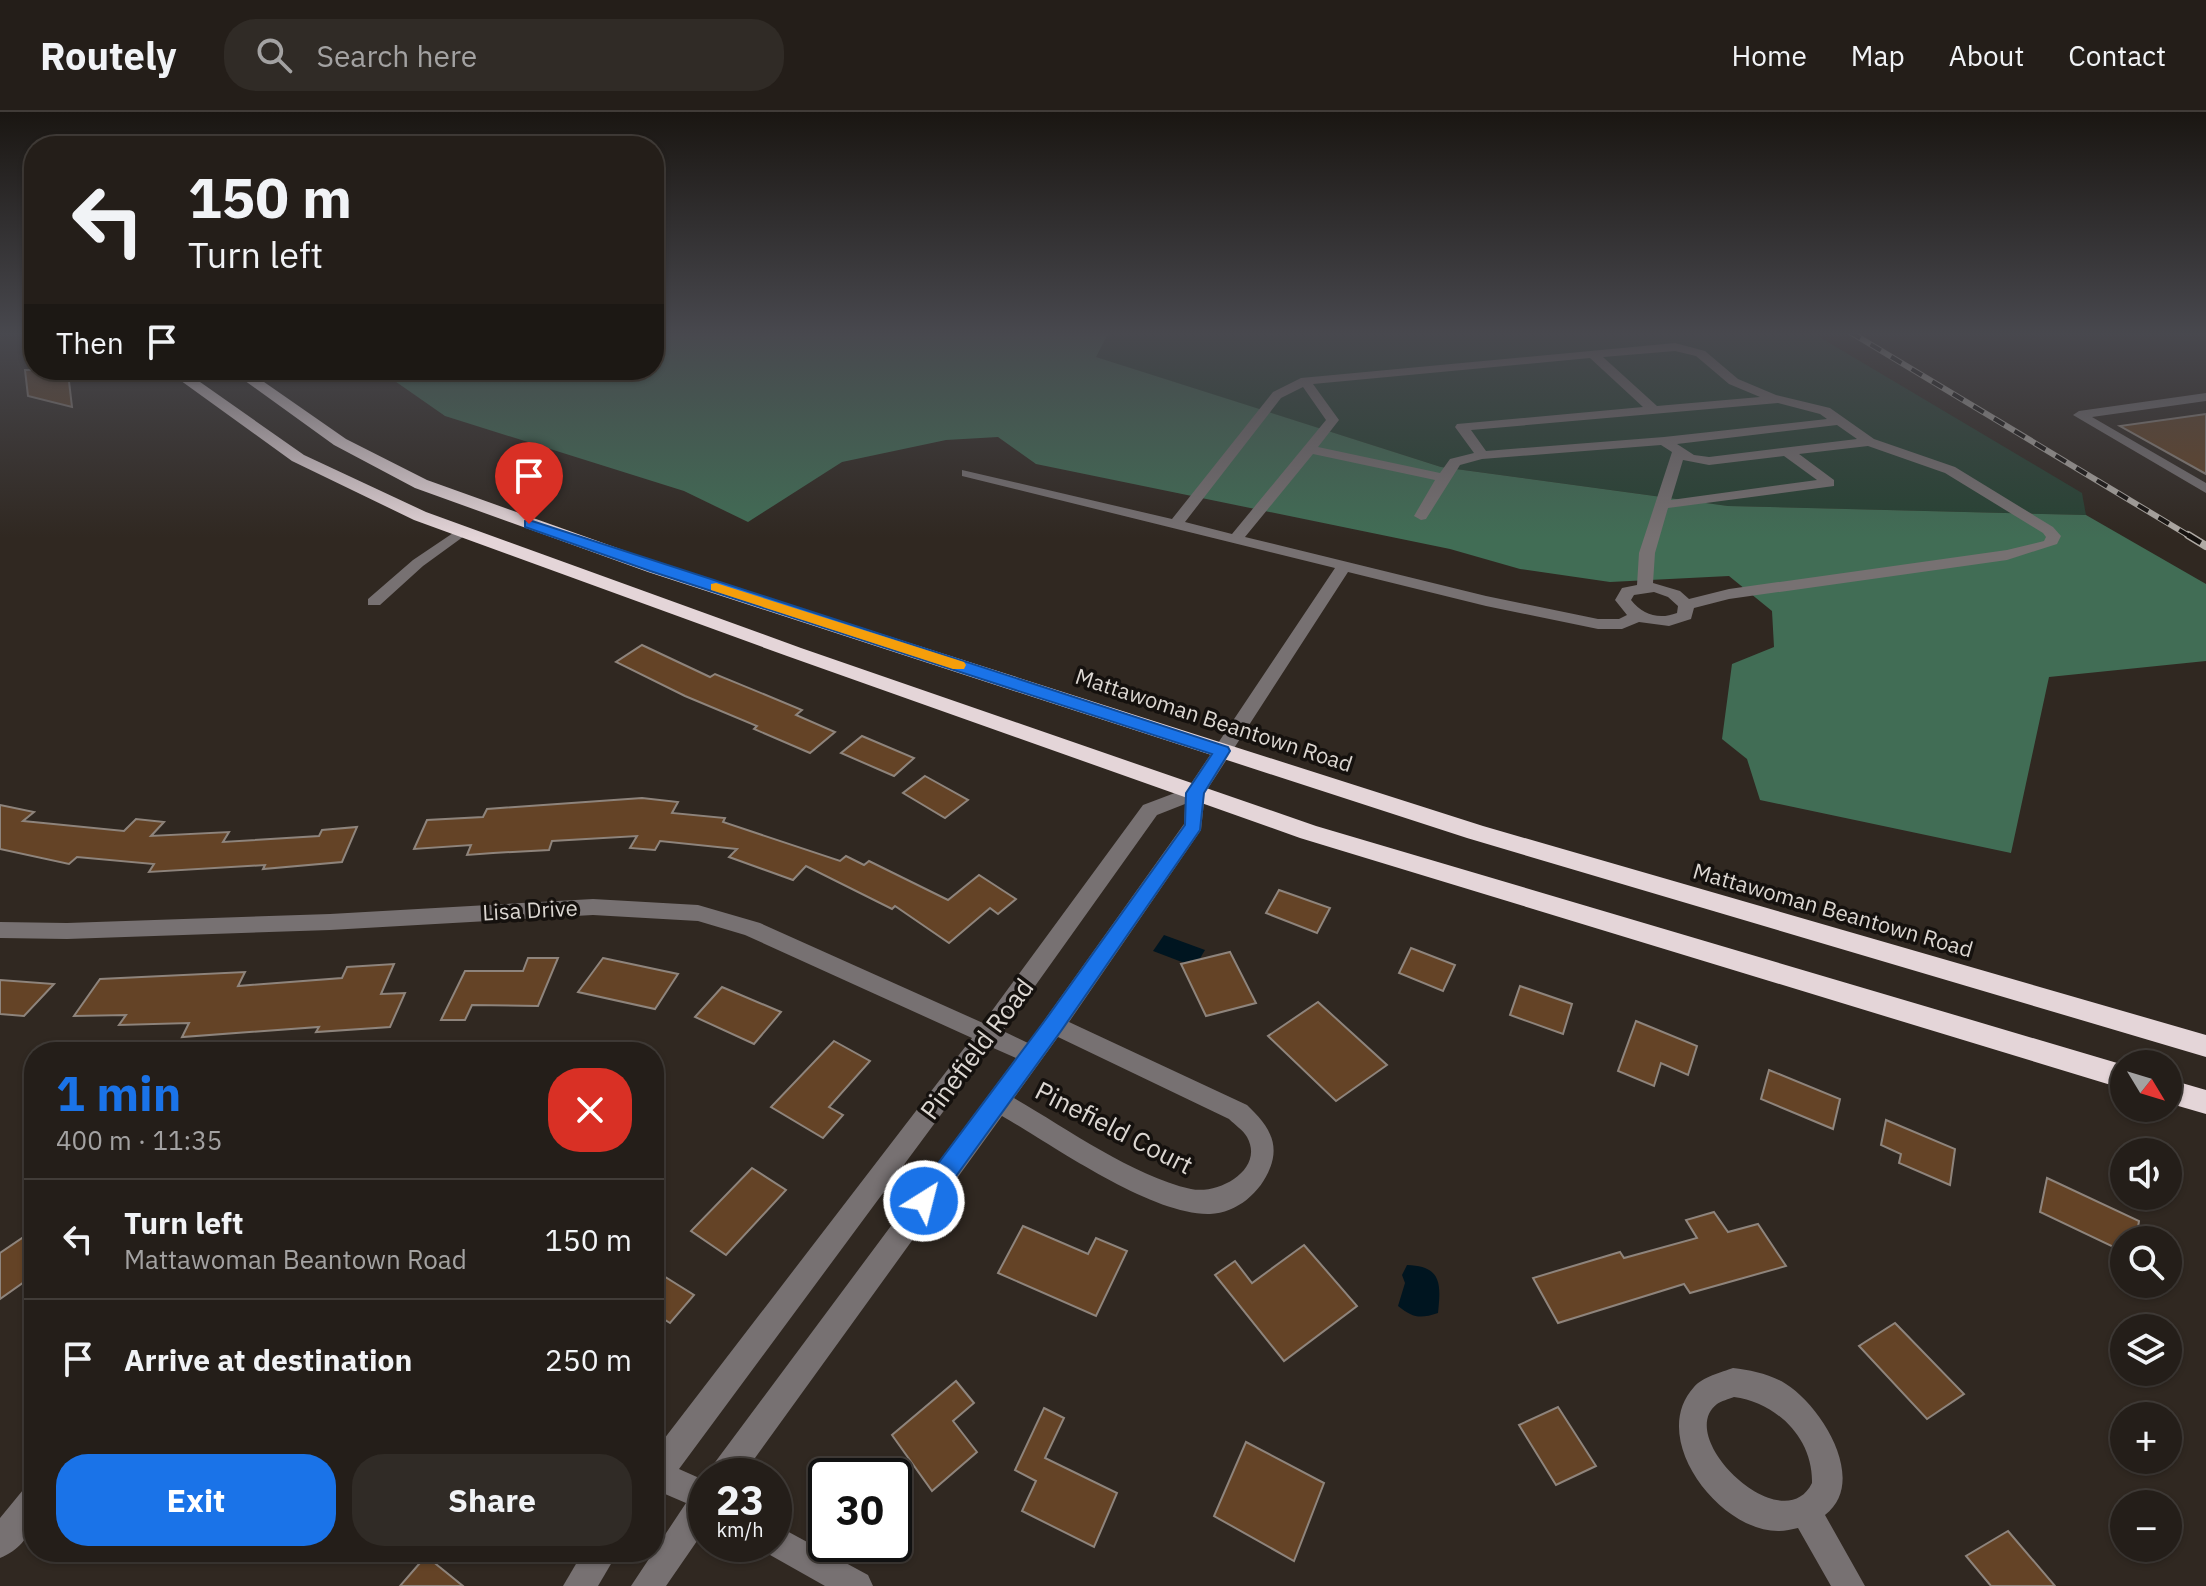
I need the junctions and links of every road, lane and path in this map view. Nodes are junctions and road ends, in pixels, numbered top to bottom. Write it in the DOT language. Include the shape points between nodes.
graph roads {
  1 [pos="217,401"];
  2 [pos="281,401"];
  3 [pos="1272,401"];
  4 [pos="1319,401"];
  5 [pos="1644,401"];
  6 [pos="1758,401"];
  7 [pos="1785,401"];
  8 [pos="2179,401"];
  9 [pos="1654,410"];
  10 [pos="1841,421"];
  11 [pos="1664,441"];
  12 [pos="1869,442"];
  13 [pos="1310,449"];
  14 [pos="1679,452"];
  15 [pos="1787,452"];
  16 [pos="1482,455"];
  17 [pos="307,463"];
  18 [pos="967,473"];
  19 [pos="1443,478"];
  20 [pos="2206,489"];
  21 [pos="1662,505"];
  22 [pos="1421,516"];
  23 [pos="525,523"];
  24 [pos="1174,526"];
  25 [pos="462,531"];
  26 [pos="1235,540"];
  27 [pos="1344,566"];
  28 [pos="1645,587"];
  29 [pos="374,602"];
  30 [pos="1686,605"];
  31 [pos="1639,616"];
  32 [pos="1222,751"];
  33 [pos="1195,793"];
  34 [pos="0,930"];
  35 [pos="1054,1025"];
  36 [pos="987,1036"];
  37 [pos="2206,1046"];
  38 [pos="1030,1054"];
  39 [pos="2110,1073"];
  40 [pos="2182,1095"];
  41 [pos="997,1101"];
  42 [pos="2206,1102"];
  43 [pos="737,1458"];
  44 [pos="664,1463"];
  45 [pos="664,1479"];
  46 [pos="688,1491"];
  47 [pos="1805,1511"];
  48 [pos="24,1513"];
  49 [pos="688,1526"];
  50 [pos="0,1542"];
  51 [pos="792,1550"];
  52 [pos="664,1561"];
  53 [pos="595,1562"];
  54 [pos="663,1562"];
  55 [pos="579,1586"];
  56 [pos="647,1586"];
  57 [pos="857,1586"];
  58 [pos="1849,1586"];
  1 -- 17 [label="highway"];
  2 -- 23 [label="highway, Mattawoman Beantown Road" via="340,442 421,484"];
  3 -- 24 [label="street"];
  4 -- 13 [label="street" via="1333,420"];
  5 -- 9 [label="street"];
  6 -- 9 [label="street"];
  7 -- 10 [label="street"];
  8 -- 20 [label="street" via="2079,415"];
  9 -- 16 [label="street" via="1462,427"];
  10 -- 11 [label="street"];
  10 -- 12 [label="street"];
  11 -- 14 [label="street"];
  11 -- 16 [label="street"];
  12 -- 15 [label="street"];
  12 -- 30 [label="street" via="1950,470 2048,530 2054,536 2050,544"];
  13 -- 19 [label="street"];
  13 -- 26 [label="street"];
  14 -- 15 [label="street" via="1709,461"];
  14 -- 21 [label="street"];
  15 -- 21 [label="street" via="1829,483"];
  16 -- 19 [label="street" via="1455,462"];
  17 -- 23 [label="highway" via="343,459 491,522"];
  17 -- 25 [label="highway"];
  18 -- 24 [label="street"];
  19 -- 22 [label="street"];
  21 -- 28 [label="street" via="1647,553"];
  23 -- 32 [label="highway, Mattawoman Beantown Road"];
  24 -- 26 [label="street"];
  25 -- 29 [label="street"];
  25 -- 33 [label="highway"];
  26 -- 27 [label="street"];
  27 -- 31 [label="street" via="1598,624 1622,624"];
  27 -- 32 [label="street, Pinefield Road"];
  28 -- 30 [label="street" via="1674,594"];
  28 -- 31 [label="street" via="1628,591 1623,600"];
  30 -- 31 [label="street" via="1685,616 1671,621"];
  32 -- 33 [label="street, Pinefield Road"];
  32 -- 37 [label="highway, Mattawoman Beantown Road" via="1673,893"];
  33 -- 35 [label="street, Pinefield Road" via="1194,825"];
  33 -- 36 [label="street, Pinefield Road" via="1150,810"];
  33 -- 39 [label="highway" via="1617,927"];
  34 -- 36 [label="street, Lisa Drive" via="330,922 593,907 698,913 752,929"];
  35 -- 38 [label="street, Pinefield Road"];
  35 -- 41 [label="street, Pinefield Court" via="1238,1112 1258,1134 1263,1151 1256,1174 1234,1195 1212,1203 1180,1199"];
  36 -- 38 [label="street, Lisa Drive"];
  36 -- 44 [label="street, Pinefield Road"];
  38 -- 41 [label="street, Pinefield Road"];
  40 -- 42 [label="highway"];
  41 -- 43 [label="street, Pinefield Road"];
  45 -- 46 [label="street"];
  47 -- 47 [label="street" via="1826,1484 1824,1454 1809,1424 1783,1399 1753,1384 1733,1382 1702,1396 1694,1410 1696,1449 1723,1489 1765,1513 1786,1516"];
  47 -- 58 [label="street"];
  48 -- 50 [label="street"];
  49 -- 52 [label="street"];
  51 -- 57 [label="street"];
  53 -- 55 [label="street"];
  54 -- 56 [label="street"];
}
